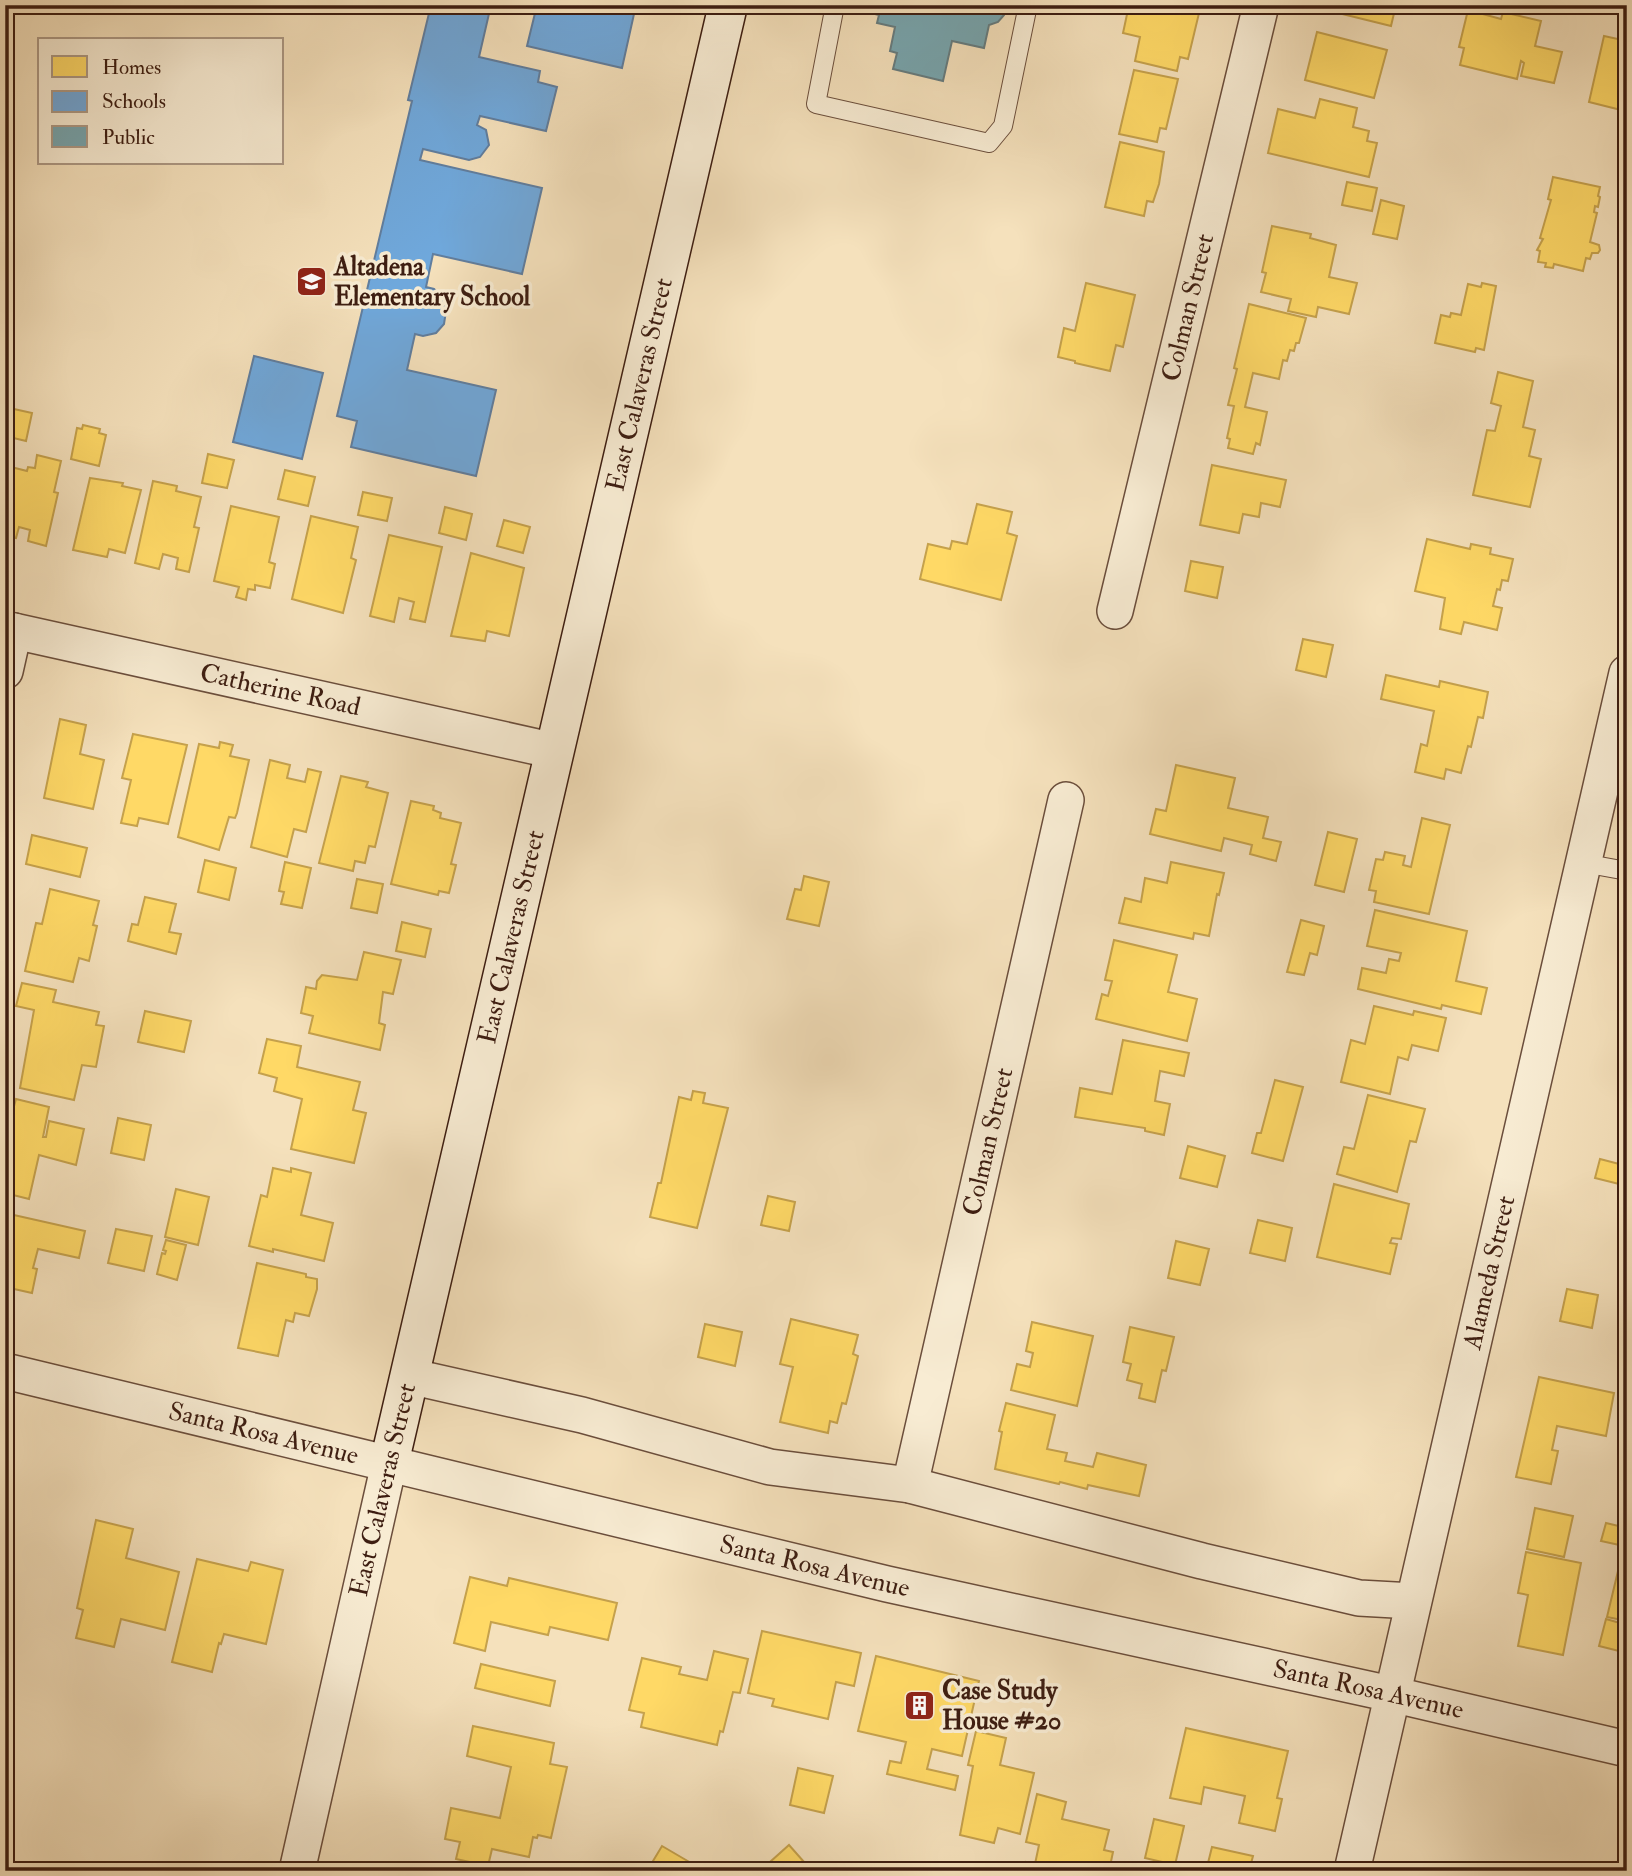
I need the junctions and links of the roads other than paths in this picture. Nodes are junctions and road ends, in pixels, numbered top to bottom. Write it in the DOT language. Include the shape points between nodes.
graph roads {
  1 [pos="728,5"];
  2 [pos="835,5"];
  3 [pos="1028,5"];
  4 [pos="1261,5"];
  5 [pos="1115,611"];
  6 [pos="10,630"];
  7 [pos="5,671"];
  8 [pos="1627,673"];
  9 [pos="555,751"];
  10 [pos="1066,800"];
  11 [pos="1583,863"];
  12 [pos="1627,871"];
  13 [pos="5,1371"];
  14 [pos="409,1376"];
  15 [pos="389,1464"];
  16 [pos="910,1485"];
  17 [pos="1413,1601"];
  18 [pos="1391,1694"];
  19 [pos="1627,1749"];
  20 [pos="297,1871"];
  21 [pos="1352,1871"];
  1 -- 9 [label="street, East Calaveras Street"];
  2 -- 3 [label="lane" via="816,104 989,143 1003,126"];
  4 -- 5 [label="street, Colman Street"];
  6 -- 7 [label="street"];
  6 -- 9 [label="street, Catherine Road"];
  8 -- 11 [label="street, Alameda Street"];
  9 -- 14 [label="street, East Calaveras Street"];
  10 -- 16 [label="street, Colman Street"];
  11 -- 12 [label="lane"];
  11 -- 17 [label="street, Alameda Street"];
  13 -- 15 [label="street, Santa Rosa Avenue"];
  14 -- 15 [label="street, East Calaveras Street"];
  14 -- 16 [label="street" via="582,1415 770,1467"];
  15 -- 18 [label="street, Santa Rosa Avenue" via="887,1584"];
  15 -- 20 [label="street, East Calaveras Street"];
  16 -- 17 [label="street" via="1359,1598"];
  17 -- 18 [label="street, Alameda Street"];
  18 -- 19 [label="street, Santa Rosa Avenue"];
  18 -- 21 [label="street, Alameda Street"];
}
